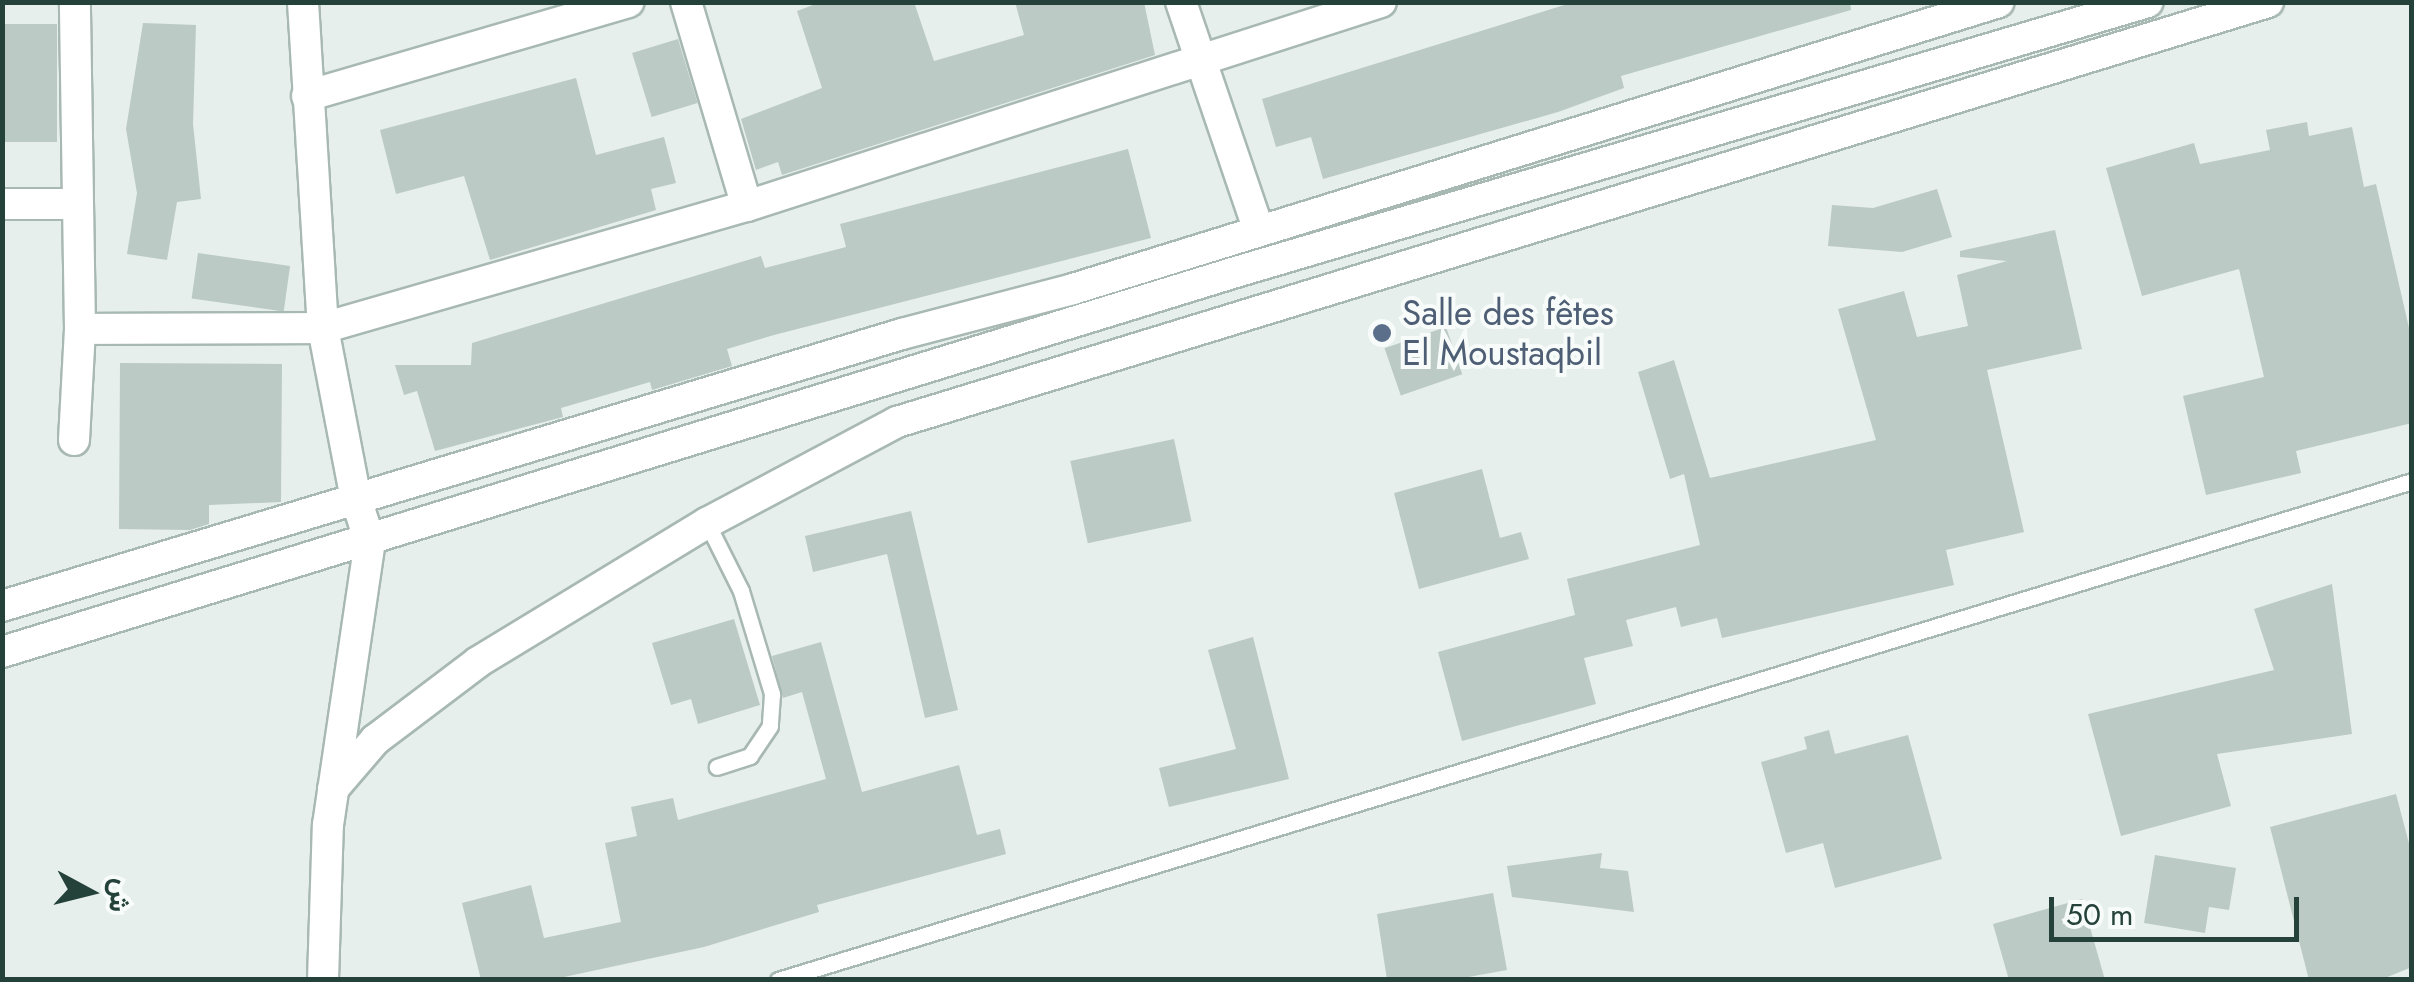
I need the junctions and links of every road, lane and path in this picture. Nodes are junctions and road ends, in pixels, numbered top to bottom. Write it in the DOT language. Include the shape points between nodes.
graph roads {
  1 [pos="74,2"];
  2 [pos="303,2"];
  3 [pos="629,2"];
  4 [pos="686,2"];
  5 [pos="1181,2"];
  6 [pos="1382,2"];
  7 [pos="1999,2"];
  8 [pos="2148,2"];
  9 [pos="2268,2"];
  10 [pos="2232,8"];
  11 [pos="1196,61"];
  12 [pos="308,96"];
  13 [pos="2,204"];
  14 [pos="75,204"];
  15 [pos="747,206"];
  16 [pos="1258,228"];
  17 [pos="324,328"];
  18 [pos="80,329"];
  19 [pos="74,440"];
  20 [pos="2412,481"];
  21 [pos="356,499"];
  22 [pos="707,523"];
  23 [pos="370,542"];
  24 [pos="2,606"];
  25 [pos="2,652"];
  26 [pos="717,767"];
  27 [pos="332,789"];
  28 [pos="323,980"];
  29 [pos="778,980"];
  1 -- 14 [label="street"];
  2 -- 12 [label="street"];
  3 -- 12 [label="street"];
  4 -- 15 [label="street"];
  5 -- 11 [label="street"];
  6 -- 11 [label="street"];
  7 -- 16 [label="street"];
  8 -- 23 [label="street" via="1229,274"];
  9 -- 10 [label="street"];
  10 -- 22 [label="street" via="961,400 896,422"];
  11 -- 15 [label="street"];
  11 -- 16 [label="street"];
  12 -- 17 [label="street"];
  13 -- 14 [label="street"];
  14 -- 18 [label="street"];
  15 -- 17 [label="street"];
  16 -- 21 [label="street"];
  17 -- 18 [label="street"];
  17 -- 21 [label="street" via="339,436"];
  18 -- 19 [label="street"];
  20 -- 29 [label="lane"];
  21 -- 23 [label="street"];
  21 -- 24 [label="street"];
  22 -- 26 [label="lane" via="741,591 772,694 770,726 750,756"];
  22 -- 27 [label="street" via="462,673 375,740"];
  23 -- 25 [label="street"];
  23 -- 27 [label="street"];
  27 -- 28 [label="street"];
}
